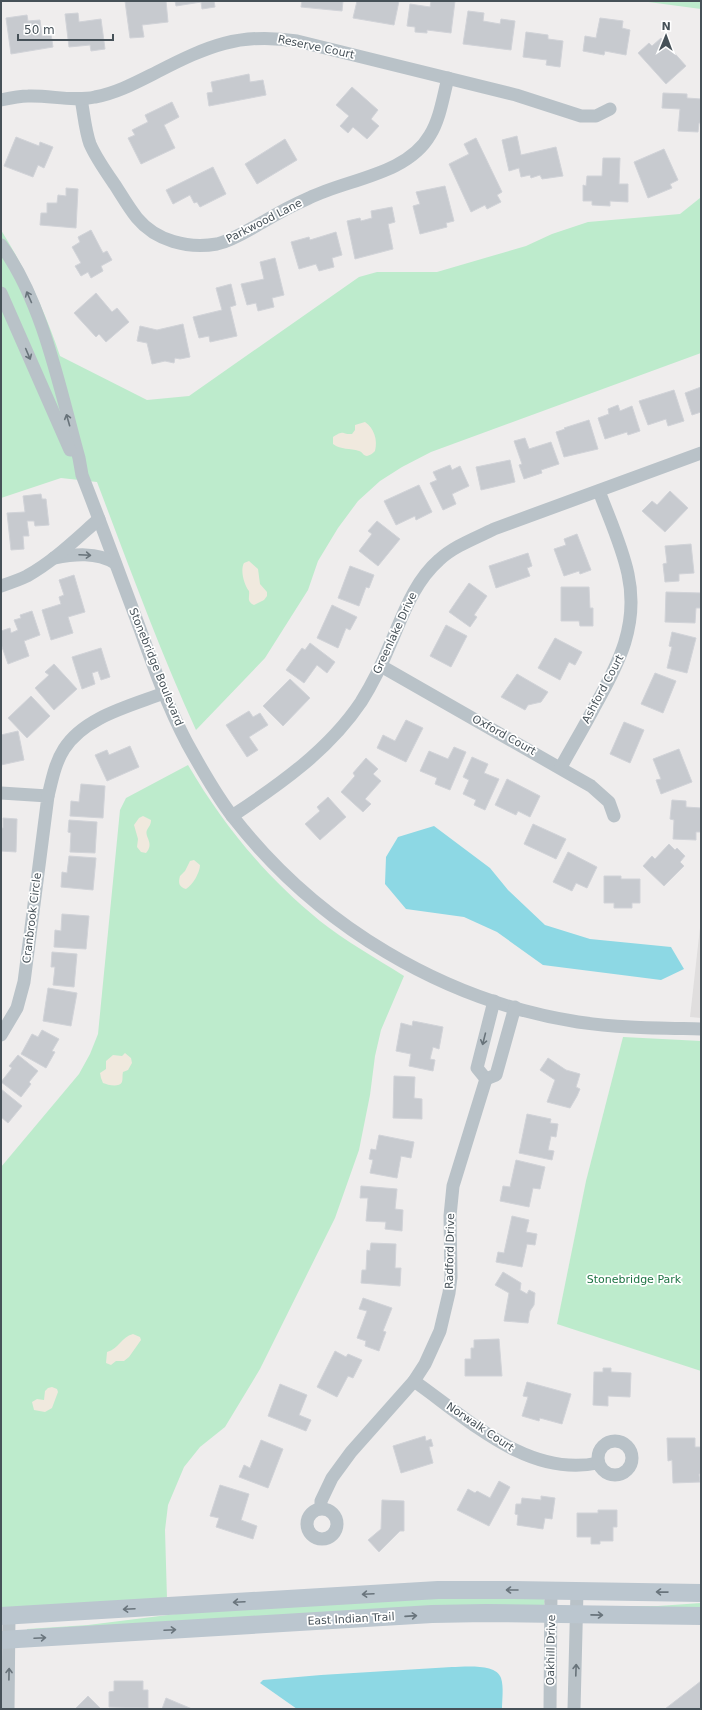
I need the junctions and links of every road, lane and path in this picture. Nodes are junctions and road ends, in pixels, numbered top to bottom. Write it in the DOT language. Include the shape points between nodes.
graph roads {
  1 [pos="448,78"];
  2 [pos="81,99"];
  3 [pos="1,100"];
  4 [pos="610,109"];
  5 [pos="1,245"];
  6 [pos="1,293"];
  7 [pos="701,453"];
  8 [pos="79,458"];
  9 [pos="599,491"];
  10 [pos="99,519"];
  11 [pos="54,558"];
  12 [pos="115,563"];
  13 [pos="1,586"];
  14 [pos="381,666"];
  15 [pos="164,693"];
  16 [pos="561,768"];
  17 [pos="1,793"];
  18 [pos="48,796"];
  19 [pos="232,816"];
  20 [pos="614,816"];
  21 [pos="494,1001"];
  22 [pos="515,1007"];
  23 [pos="701,1029"];
  24 [pos="1,1035"];
  25 [pos="486,1079"];
  26 [pos="414,1381"];
  27 [pos="598,1462"];
  28 [pos="321,1508"];
  29 [pos="551,1590"];
  30 [pos="577,1591"];
  31 [pos="701,1593"];
  32 [pos="551,1614"];
  33 [pos="577,1615"];
  34 [pos="5,1616"];
  35 [pos="701,1616"];
  36 [pos="5,1640"];
  37 [pos="8,1709"];
  38 [pos="550,1709"];
  39 [pos="574,1709"];
  1 -- 2 [label="street, Reserve Court" via="297,41 256,37 211,46 121,90"];
  1 -- 2 [label="street, Parkwood Lane" via="430,135 414,154 392,168 310,197 233,239 216,244 176,243 159,237 137,218 90,144"];
  1 -- 4 [label="street, Reserve Court" via="516,95 581,116 596,116"];
  2 -- 3 [label="street, Reserve Court" via="29,96"];
  8 -- 5 [label="street, Stonebridge Boulevard, one-way" via="41,324 19,274"];
  6 -- 8 [label="street, Stonebridge Boulevard, one-way" via="69,449"];
  7 -- 9 [label="street, Greenlake Drive"];
  8 -- 10 [label="street, Stonebridge Boulevard" via="82,475"];
  9 -- 14 [label="street, Greenlake Drive" via="481,535 439,560 412,595"];
  9 -- 16 [label="street, Ashford Court" via="626,564 631,613 628,636 618,664"];
  10 -- 11 [label="street"];
  10 -- 12 [label="street, Stonebridge Boulevard"];
  11 -- 12 [label="street, one-way" via="89,555 107,558"];
  11 -- 13 [label="street" via="26,577"];
  12 -- 15 [label="street, Stonebridge Boulevard"];
  14 -- 16 [label="street, Oxford Court"];
  14 -- 19 [label="street, Greenlake Drive" via="360,703 336,734 271,791"];
  15 -- 18 [label="street, Cranbrook Circle" via="105,716 73,737 63,750 54,770"];
  15 -- 19 [label="street, Stonebridge Boulevard" via="186,741"];
  16 -- 20 [label="street, Oxford Court" via="602,794 610,802"];
  17 -- 18 [label="street"];
  18 -- 24 [label="street, Cranbrook Circle" via="24,982 17,1008"];
  19 -- 21 [label="street, Stonebridge Boulevard" via="270,859 340,921 416,969 460,990"];
  21 -- 22 [label="street, Stonebridge Boulevard"];
  21 -- 25 [label="street, one-way" via="477,1068"];
  22 -- 23 [label="street, Stonebridge Boulevard" via="578,1022"];
  22 -- 25 [label="street, Radford Drive" via="496,1075"];
  25 -- 26 [label="street, Radford Drive" via="453,1186 450,1216 451,1276 445,1315 433,1349"];
  26 -- 27 [label="street, Norwalk Court" via="494,1438 526,1456 572,1466"];
  26 -- 28 [label="street, Radford Drive" via="351,1452 325,1489"];
  29 -- 30 [label="main road"];
  29 -- 32 [label="street, Oakhill Drive"];
  29 -- 34 [label="main road, one-way" via="438,1590"];
  31 -- 30 [label="main road, one-way"];
  30 -- 33 [label="street"];
  32 -- 33 [label="main road, East Indian Trail"];
  36 -- 32 [label="main road, East Indian Trail, one-way" via="432,1614"];
  32 -- 38 [label="street, Oakhill Drive"];
  33 -- 35 [label="main road, East Indian Trail, one-way"];
  39 -- 33 [label="street, one-way"];
  34 -- 36 [label="street"];
  37 -- 36 [label="street, one-way"];
}
